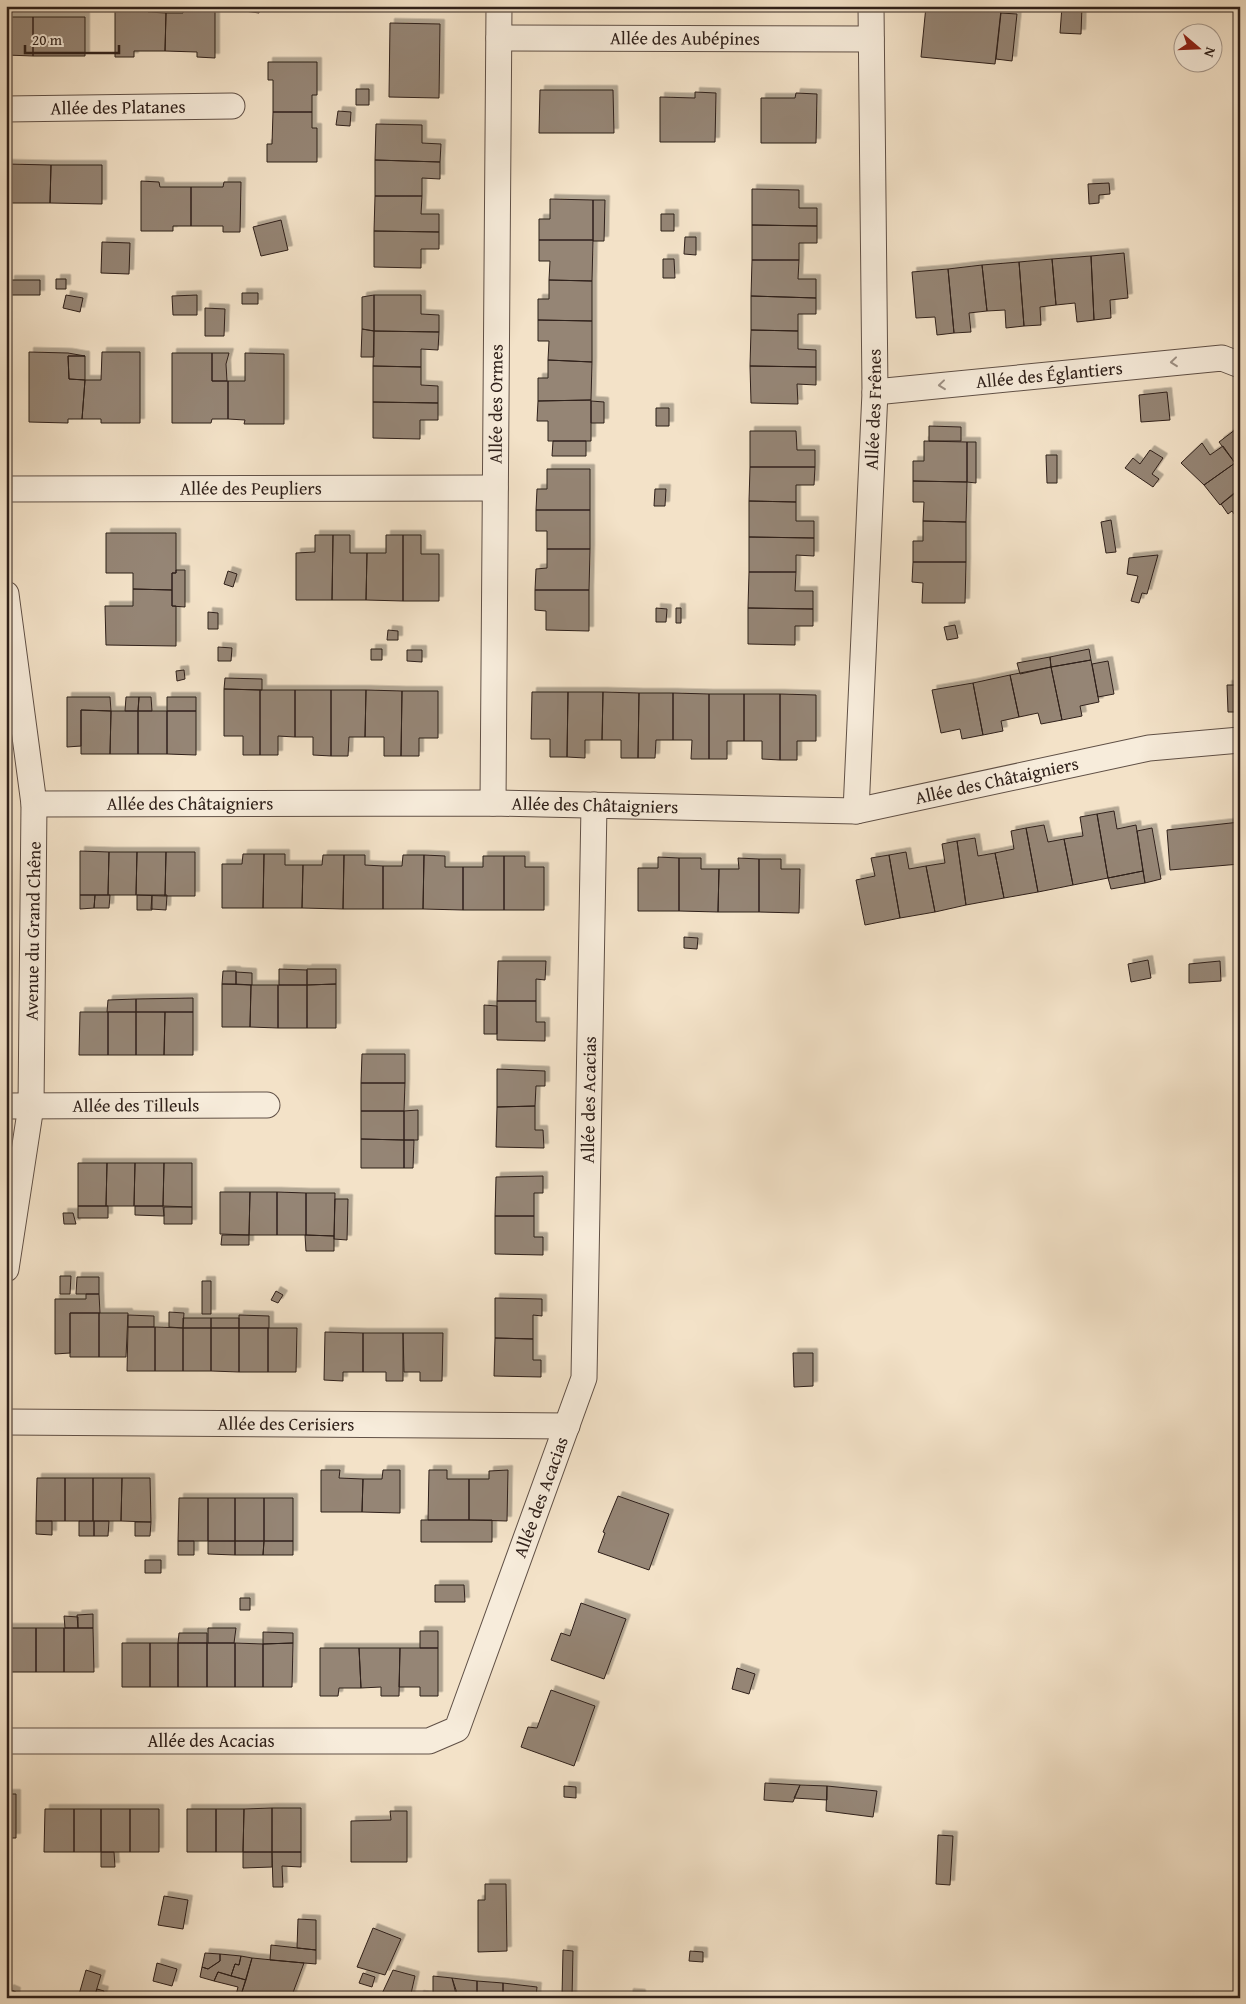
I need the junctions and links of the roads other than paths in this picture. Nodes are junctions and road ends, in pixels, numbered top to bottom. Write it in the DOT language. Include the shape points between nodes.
graph roads {
  1 [pos="499,6"];
  2 [pos="871,6"];
  3 [pos="499,38"];
  4 [pos="871,38"];
  5 [pos="232,106"];
  6 [pos="6,109"];
  7 [pos="1231,361"];
  8 [pos="875,392"];
  9 [pos="495,488"];
  10 [pos="6,489"];
  11 [pos="6,594"];
  12 [pos="1240,740"];
  13 [pos="493,803"];
  14 [pos="34,804"];
  15 [pos="594,805"];
  16 [pos="856,811"];
  17 [pos="267,1105"];
  18 [pos="6,1106"];
  19 [pos="31,1106"];
  20 [pos="6,1268"];
  21 [pos="6,1422"];
  22 [pos="567,1426"];
  23 [pos="6,1741"];
  1 -- 3 [label="street, Allée des Ormes"];
  2 -- 4 [label="street, Allée des Frênes"];
  3 -- 4 [label="street, Allée des Aubépines"];
  3 -- 9 [label="street, Allée des Ormes"];
  4 -- 8 [label="street, Allée des Frênes"];
  5 -- 6 [label="street, Allée des Platanes"];
  7 -- 8 [label="street, Allée des Églantiers, one-way"];
  8 -- 16 [label="street, Allée des Frênes"];
  9 -- 10 [label="street, Allée des Peupliers"];
  9 -- 13 [label="street, Allée des Ormes"];
  11 -- 14 [label="street, Avenue du Grand Chêne"];
  12 -- 16 [label="street, Allée des Châtaigniers" via="1149,748"];
  13 -- 14 [label="street, Allée des Châtaigniers"];
  13 -- 15 [label="street, Allée des Châtaigniers"];
  14 -- 19 [label="street, Avenue du Grand Chêne"];
  15 -- 16 [label="street, Allée des Châtaigniers"];
  15 -- 22 [label="street, Allée des Acacias" via="584,1378"];
  17 -- 19 [label="street, Allée des Tilleuls"];
  18 -- 19 [label="street, Allée des Tilleuls"];
  19 -- 20 [label="street, Avenue du Grand Chêne"];
  21 -- 22 [label="street, Allée des Cerisiers"];
  22 -- 23 [label="street, Allée des Acacias" via="456,1728 429,1740"];
}
